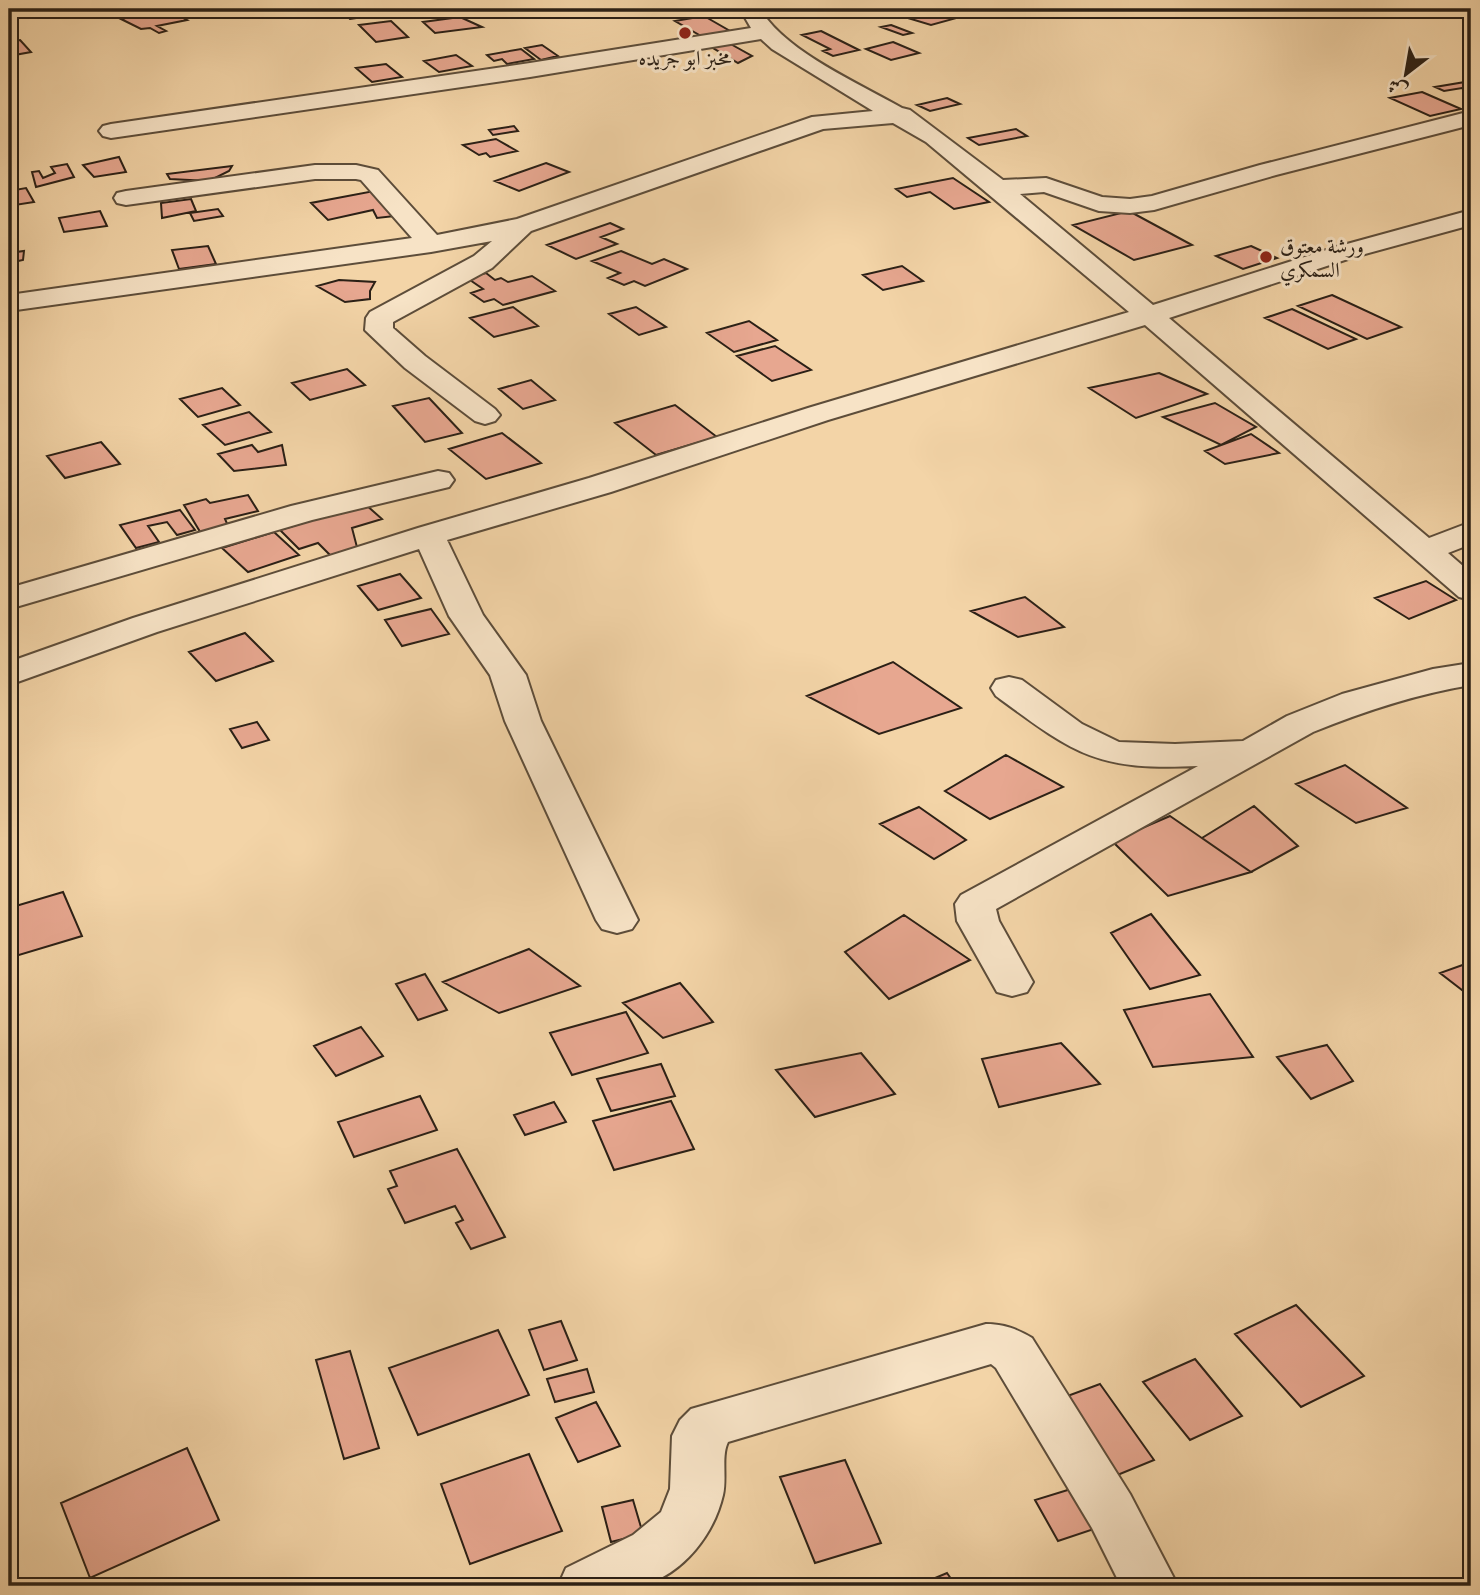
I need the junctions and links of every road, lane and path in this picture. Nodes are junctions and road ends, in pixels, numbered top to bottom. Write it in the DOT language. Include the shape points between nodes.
graph roads {
  1 [pos="750,9"];
  2 [pos="765,32"];
  3 [pos="902,115"];
  4 [pos="1471,118"];
  5 [pos="111,131"];
  6 [pos="997,188"];
  7 [pos="127,198"];
  8 [pos="1471,217"];
  9 [pos="525,225"];
  10 [pos="430,244"];
  11 [pos="9,303"];
  12 [pos="1149,315"];
  13 [pos="485,415"];
  14 [pos="471,523"];
  15 [pos="1471,532"];
  16 [pos="429,535"];
  17 [pos="1425,551"];
  18 [pos="1471,590"];
  19 [pos="9,599"];
  20 [pos="9,674"];
  21 [pos="1471,674"];
  22 [pos="1009,688"];
  23 [pos="1250,752"];
  24 [pos="617,920"];
  25 [pos="1012,982"];
  26 [pos="586,1586"];
  27 [pos="1150,1586"];
  1 -- 2 [label="street"];
  2 -- 3 [label="street" via="779,46"];
  2 -- 5 [label="street"];
  3 -- 6 [label="street"];
  3 -- 9 [label="street" via="820,122"];
  4 -- 6 [label="street" via="1154,203 1099,204 1046,185"];
  6 -- 12 [label="street"];
  7 -- 10 [label="street" via="280,177 358,172 369,175"];
  8 -- 12 [label="street"];
  9 -- 10 [label="street"];
  9 -- 13 [label="street" via="483,261 380,318 379,330"];
  10 -- 11 [label="street"];
  12 -- 14 [label="street"];
  12 -- 17 [label="street"];
  14 -- 16 [label="street"];
  14 -- 19 [label="street" via="428,468 302,513"];
  15 -- 17 [label="street"];
  16 -- 20 [label="street" via="145,625"];
  16 -- 24 [label="street" via="466,616 508,675 523,721"];
  17 -- 18 [label="street"];
  21 -- 23 [label="street" via="1355,702 1300,724"];
  22 -- 23 [label="street" via="1082,740 1111,752"];
  23 -- 25 [label="street" via="975,904 978,921"];
  26 -- 27 [label="street" via="658,1551 682,1526 696,1497 699,1436 710,1425 986,1344 1000,1344 1014,1353 1111,1511"];
}
